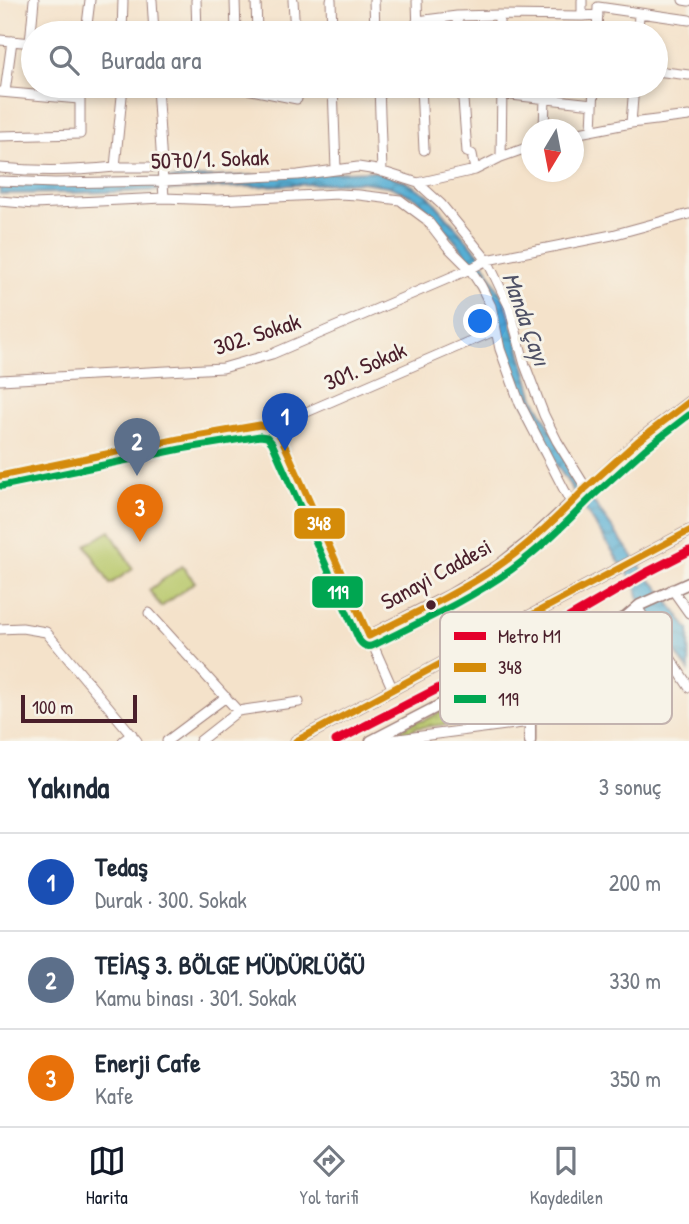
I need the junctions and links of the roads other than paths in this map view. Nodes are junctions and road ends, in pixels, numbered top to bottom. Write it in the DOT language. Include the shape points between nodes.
graph roads {
  1 [pos="90,0"];
  2 [pos="123,0"];
  3 [pos="152,0"];
  4 [pos="196,0"];
  5 [pos="235,0"];
  6 [pos="256,0"];
  7 [pos="293,0"];
  8 [pos="331,0"];
  9 [pos="374,0"];
  10 [pos="417,0"];
  11 [pos="582,0"];
  12 [pos="683,0"];
  13 [pos="33,1"];
  14 [pos="689,1"];
  15 [pos="639,13"];
  16 [pos="499,15"];
  17 [pos="598,15"];
  18 [pos="457,16"];
  19 [pos="582,16"];
  20 [pos="689,20"];
  21 [pos="33,21"];
  22 [pos="87,21"];
  23 [pos="122,21"];
  24 [pos="153,21"];
  25 [pos="197,21"];
  26 [pos="236,21"];
  27 [pos="257,21"];
  28 [pos="294,21"];
  29 [pos="332,21"];
  30 [pos="375,21"];
  31 [pos="417,21"];
  32 [pos="457,21"];
  33 [pos="499,21"];
  34 [pos="598,21"];
  35 [pos="639,21"];
  36 [pos="0,40"];
  37 [pos="12,41"];
  38 [pos="21,42"];
  39 [pos="668,72"];
  40 [pos="689,75"];
  41 [pos="3,92"];
  42 [pos="21,92"];
  43 [pos="74,98"];
  44 [pos="122,98"];
  45 [pos="159,98"];
  46 [pos="293,98"];
  47 [pos="334,98"];
  48 [pos="379,98"];
  49 [pos="422,98"];
  50 [pos="463,98"];
  51 [pos="502,98"];
  52 [pos="545,98"];
  53 [pos="593,98"];
  54 [pos="633,98"];
  55 [pos="79,99"];
  56 [pos="297,99"];
  57 [pos="593,104"];
  58 [pos="689,116"];
  59 [pos="544,119"];
  60 [pos="631,123"];
  61 [pos="592,129"];
  62 [pos="584,131"];
  63 [pos="0,136"];
  64 [pos="424,150"];
  65 [pos="521,150"];
  66 [pos="501,157"];
  67 [pos="116,167"];
  68 [pos="162,167"];
  69 [pos="0,168"];
  70 [pos="337,169"];
  71 [pos="475,170"];
  72 [pos="382,172"];
  73 [pos="0,181"];
  74 [pos="163,182"];
  75 [pos="418,183"];
  76 [pos="164,198"];
  77 [pos="0,201"];
  78 [pos="689,214"];
  79 [pos="488,260"];
  80 [pos="470,269"];
  81 [pos="496,330"];
  82 [pos="0,380"];
  83 [pos="689,402"];
  84 [pos="272,427"];
  85 [pos="0,476"];
  86 [pos="585,489"];
  87 [pos="572,503"];
  88 [pos="689,531"];
  89 [pos="689,583"];
  90 [pos="669,591"];
  91 [pos="639,606"];
  92 [pos="149,612"];
  93 [pos="540,612"];
  94 [pos="632,612"];
  95 [pos="643,612"];
  96 [pos="689,613"];
  97 [pos="0,629"];
  98 [pos="369,636"];
  99 [pos="672,659"];
  100 [pos="440,665"];
  101 [pos="689,687"];
  102 [pos="393,690"];
  103 [pos="226,697"];
  104 [pos="299,702"];
  105 [pos="440,705"];
  106 [pos="238,711"];
  107 [pos="515,724"];
  108 [pos="135,738"];
  109 [pos="123,741"];
  110 [pos="167,741"];
  111 [pos="200,741"];
  112 [pos="296,741"];
  113 [pos="371,741"];
  114 [pos="383,741"];
  1 -- 22 [label="street"];
  2 -- 23 [label="street"];
  3 -- 24 [label="street"];
  4 -- 25 [label="street"];
  5 -- 26 [label="street"];
  6 -- 27 [label="street"];
  7 -- 28 [label="street"];
  8 -- 29 [label="street"];
  9 -- 30 [label="street"];
  10 -- 31 [label="street"];
  11 -- 19 [label="street"];
  12 -- 14 [label="street"];
  13 -- 21 [label="street"];
  15 -- 17 [label="street" via="598,7"];
  15 -- 20 [label="street"];
  15 -- 35 [label="street"];
  16 -- 18 [label="street"];
  16 -- 19 [label="street"];
  16 -- 33 [label="street"];
  17 -- 19 [label="street"];
  17 -- 34 [label="street"];
  18 -- 31 [label="street"];
  18 -- 32 [label="street"];
  36 -- 37 [label="street"];
  37 -- 38 [label="street"];
  37 -- 41 [label="street"];
  39 -- 40 [label="street"];
  41 -- 42 [label="street"];
  43 -- 55 [label="street"];
  44 -- 67 [label="street"];
  45 -- 68 [label="street"];
  46 -- 56 [label="street"];
  47 -- 70 [label="street"];
  48 -- 72 [label="street"];
  49 -- 64 [label="street"];
  50 -- 71 [label="street" via="467,152 472,154"];
  51 -- 66 [label="street"];
  52 -- 57 [label="street"];
  52 -- 59 [label="street"];
  53 -- 57 [label="street"];
  54 -- 60 [label="street"];
  55 -- 63 [label="street" via="80,134"];
  57 -- 61 [label="street"];
  58 -- 60 [label="street"];
  60 -- 61 [label="street"];
  61 -- 62 [label="street"];
  65 -- 66 [label="street"];
  66 -- 71 [label="street"];
  67 -- 68 [label="street"];
  67 -- 69 [label="street" via="80,171"];
  68 -- 74 [label="street"];
  70 -- 72 [label="street, 5070/1. Sokak"];
  70 -- 74 [label="street, 5070/1. Sokak"];
  71 -- 75 [label="street"];
  72 -- 75 [label="street, 5070/1. Sokak"];
  73 -- 74 [label="street, 5070/1. Sokak"];
  74 -- 76 [label="street"];
  75 -- 79 [label="street"];
  76 -- 77 [label="street" via="34,204"];
  76 -- 80 [label="street" via="359,195 400,200 427,220"];
  78 -- 79 [label="street"];
  79 -- 80 [label="street, 302. Sokak"];
  79 -- 86 [label="street" via="509,306 544,415"];
  80 -- 81 [label="street" via="491,306"];
  80 -- 82 [label="street, 302. Sokak" via="272,354 223,368"];
  81 -- 84 [label="street, 301. Sokak"];
  81 -- 87 [label="street" via="520,404"];
  83 -- 86 [label="main road, Sanayi Caddesi" via="638,440"];
  84 -- 85 [label="street, 301. Sokak" via="260,425 179,439"];
  84 -- 98 [label="street" via="281,438"];
  86 -- 87 [label="main road, Sanayi Caddesi"];
  87 -- 98 [label="main road, Sanayi Caddesi" via="493,570"];
  88 -- 93 [label="main road"];
  89 -- 90 [label="main road"];
  90 -- 91 [label="main road"];
  90 -- 96 [label="street"];
  91 -- 94 [label="main road"];
  91 -- 95 [label="street"];
  92 -- 103 [label="street"];
  97 -- 108 [label="street" via="46,632"];
  98 -- 102 [label="street"];
  99 -- 101 [label="street"];
  100 -- 102 [label="main road"];
  102 -- 112 [label="main road"];
  103 -- 106 [label="street"];
  103 -- 110 [label="street"];
  104 -- 106 [label="street"];
  105 -- 113 [label="main road"];
  106 -- 111 [label="street"];
  107 -- 114 [label="street"];
  108 -- 109 [label="street"];
}
